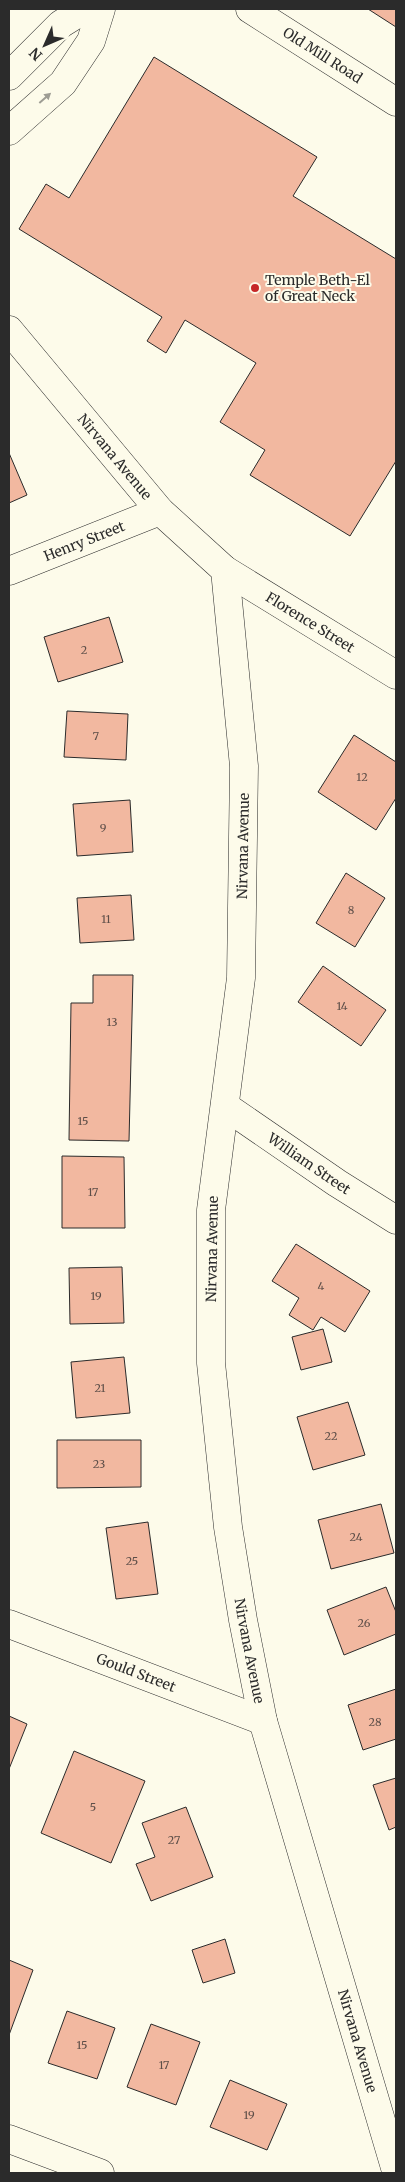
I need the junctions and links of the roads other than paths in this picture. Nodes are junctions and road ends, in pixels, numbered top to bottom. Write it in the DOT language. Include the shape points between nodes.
graph roads {
  1 [pos="84,9"];
  2 [pos="101,9"];
  3 [pos="250,9"];
  4 [pos="9,76"];
  5 [pos="396,102"];
  6 [pos="9,130"];
  7 [pos="9,330"];
  8 [pos="160,511"];
  9 [pos="225,570"];
  10 [pos="9,572"];
  11 [pos="396,675"];
  12 [pos="225,1106"];
  13 [pos="396,1220"];
  14 [pos="9,1624"];
  15 [pos="263,1721"];
  16 [pos="9,2139"];
  17 [pos="396,2170"];
  18 [pos="100,2173"];
  1 -- 4 [label="street" via="61,24"];
  6 -- 2 [label="street, one-way" via="63,83 91,41"];
  3 -- 5 [label="street, Old Mill Road"];
  7 -- 8 [label="street, Nirvana Avenue"];
  8 -- 9 [label="street, Nirvana Avenue"];
  8 -- 10 [label="street, Henry Street"];
  9 -- 11 [label="street, Florence Street"];
  9 -- 12 [label="street, Nirvana Avenue" via="244,766 241,978"];
  12 -- 13 [label="street, William Street"];
  12 -- 15 [label="street, Nirvana Avenue" via="210,1210 211,1363 228,1527"];
  14 -- 15 [label="street, Gould Street"];
  15 -- 17 [label="street, Nirvana Avenue"];
  16 -- 18 [label="street"];
}
